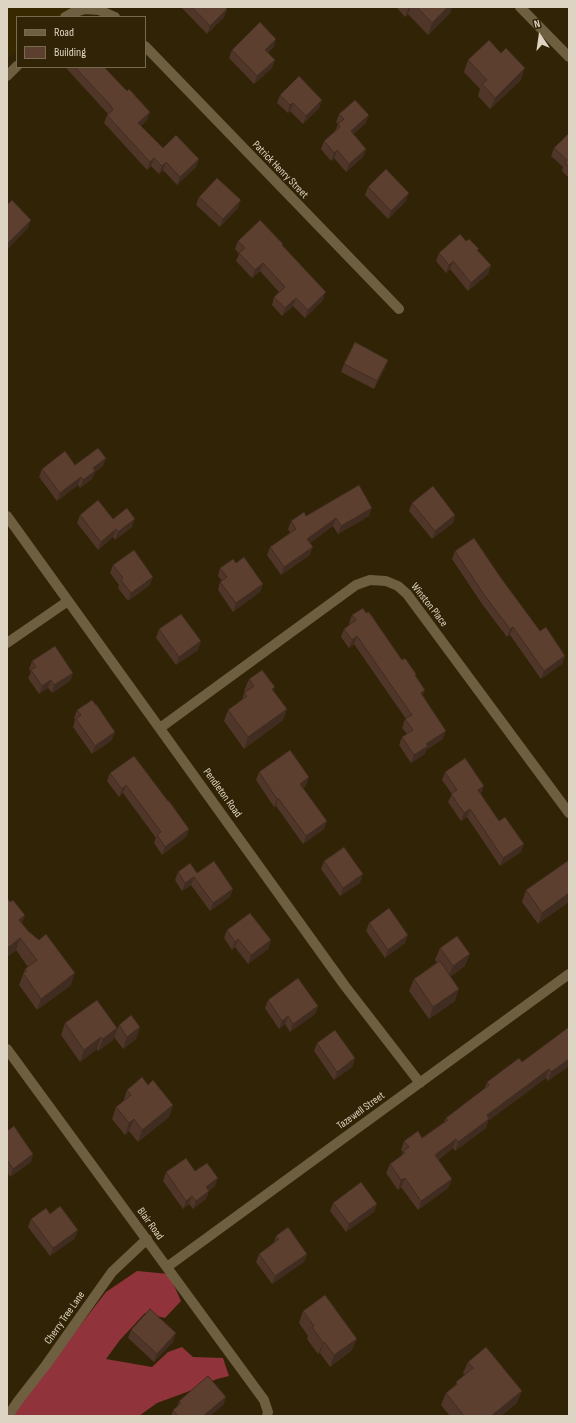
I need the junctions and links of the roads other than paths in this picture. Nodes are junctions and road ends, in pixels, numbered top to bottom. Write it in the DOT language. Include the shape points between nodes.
graph roads {
  1 [pos="520,7"];
  2 [pos="67,16"];
  3 [pos="114,16"];
  4 [pos="146,47"];
  5 [pos="569,57"];
  6 [pos="16,67"];
  7 [pos="7,76"];
  8 [pos="398,309"];
  9 [pos="7,516"];
  10 [pos="68,601"];
  11 [pos="7,643"];
  12 [pos="160,728"];
  13 [pos="569,813"];
  14 [pos="569,974"];
  15 [pos="7,1049"];
  16 [pos="420,1083"];
  17 [pos="146,1239"];
  18 [pos="167,1267"];
  19 [pos="8,1416"];
  20 [pos="267,1416"];
  1 -- 5 [label="street"];
  2 -- 3 [label="street" via="85,9 99,10"];
  4 -- 8 [label="street, Patrick Henry Street"];
  6 -- 7 [label="street"];
  9 -- 10 [label="street, Pendleton Road"];
  10 -- 11 [label="street"];
  10 -- 12 [label="street, Pendleton Road"];
  12 -- 13 [label="street, Winston Place" via="356,585 370,580 386,581 398,586 407,594"];
  12 -- 16 [label="street, Pendleton Road" via="345,986"];
  14 -- 16 [label="street, Tazewell Street"];
  15 -- 17 [label="street, Blair Road"];
  16 -- 18 [label="street, Tazewell Street"];
  17 -- 18 [label="street, Blair Road"];
  17 -- 19 [label="street, Cherry Tree Lane" via="112,1272"];
  18 -- 20 [label="street, Blair Road" via="264,1400"];
}
